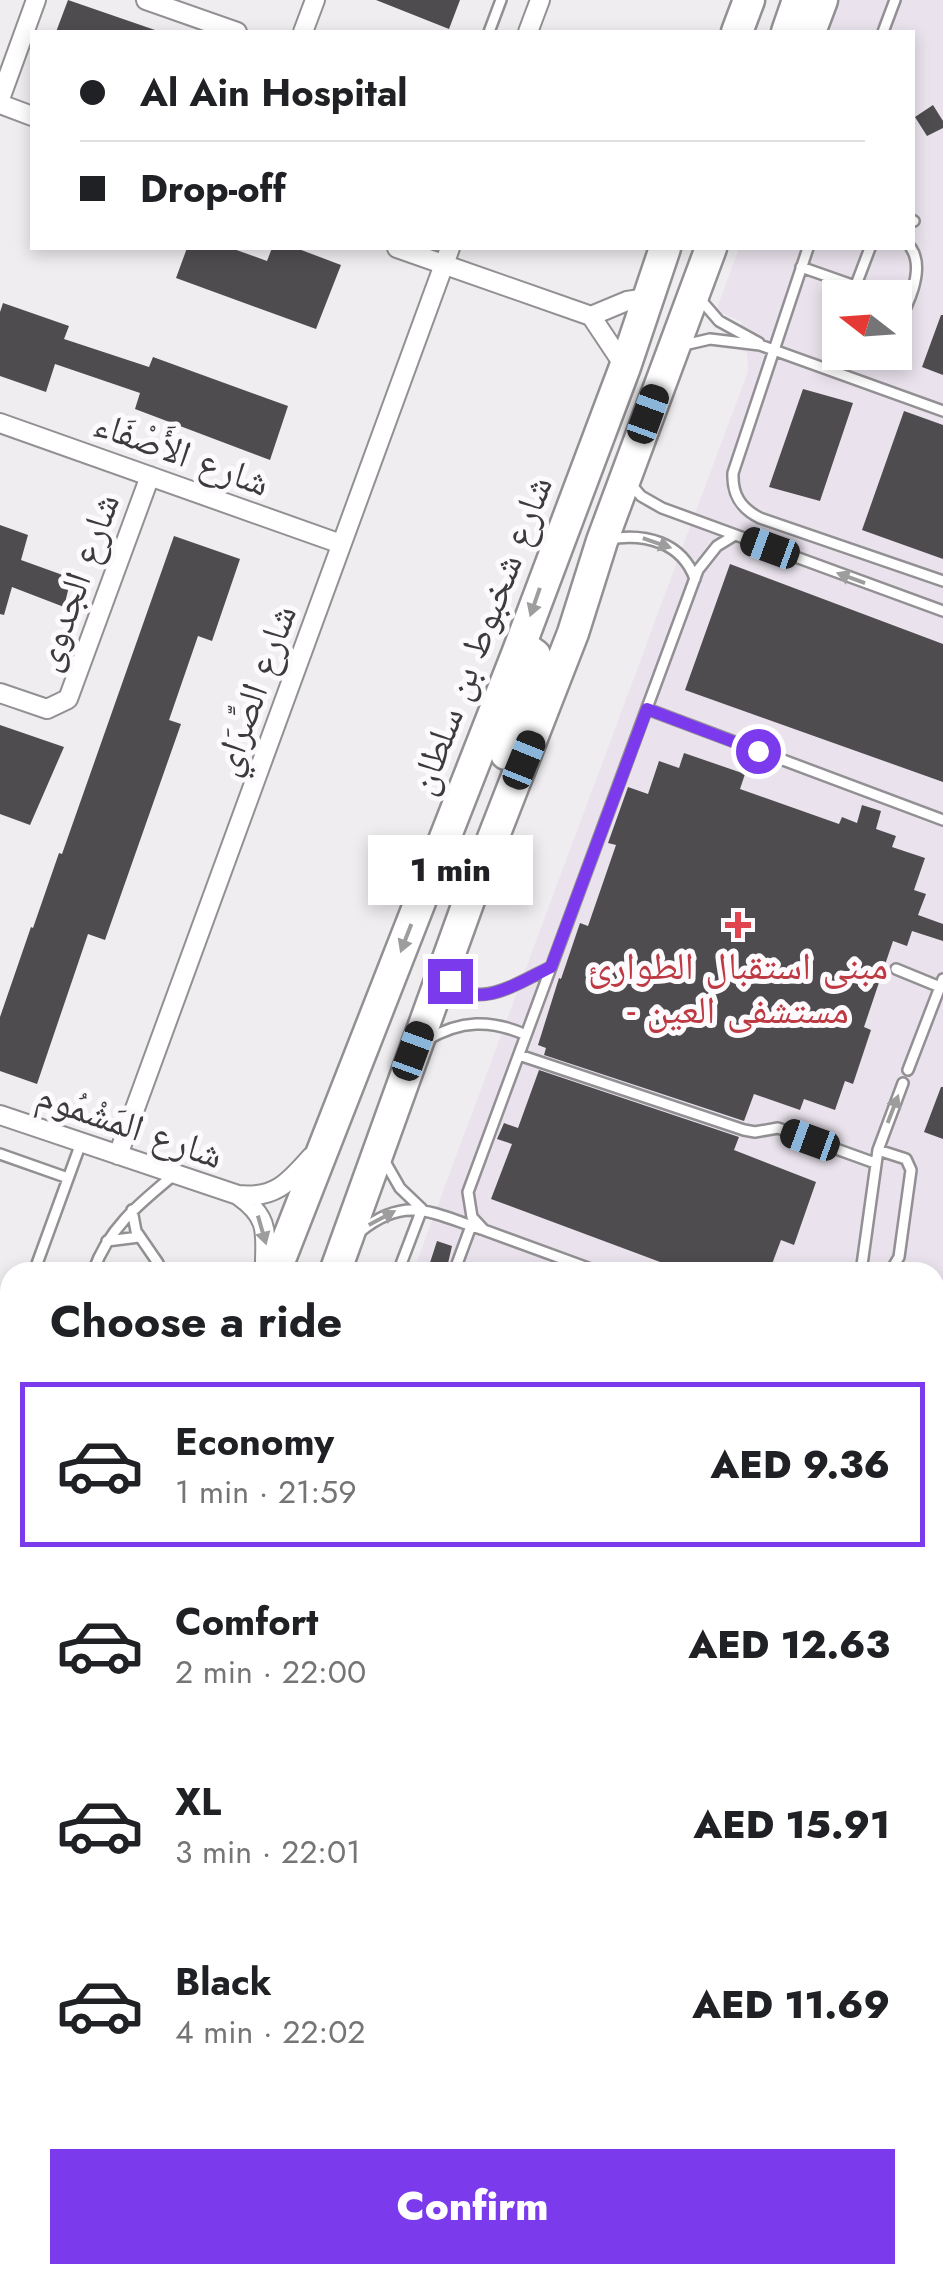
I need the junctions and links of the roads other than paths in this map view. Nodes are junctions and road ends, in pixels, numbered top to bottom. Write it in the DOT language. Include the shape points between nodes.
graph roads {
  1 [pos="36,0"];
  2 [pos="146,0"];
  3 [pos="315,0"];
  4 [pos="501,0"];
  5 [pos="540,0"];
  6 [pos="747,0"];
  7 [pos="798,0"];
  8 [pos="822,0"];
  9 [pos="895,0"];
  10 [pos="231,30"];
  11 [pos="304,30"];
  12 [pos="490,30"];
  13 [pos="529,30"];
  14 [pos="739,30"];
  15 [pos="788,30"];
  16 [pos="811,30"];
  17 [pos="885,30"];
  18 [pos="0,102"];
  19 [pos="30,115"];
  20 [pos="410,250"];
  21 [pos="667,250"];
  22 [pos="668,250"];
  23 [pos="711,250"];
  24 [pos="807,250"];
  25 [pos="869,250"];
  26 [pos="912,250"];
  27 [pos="447,256"];
  28 [pos="802,267"];
  29 [pos="838,280"];
  30 [pos="857,280"];
  31 [pos="912,285"];
  32 [pos="695,286"];
  33 [pos="647,298"];
  34 [pos="592,316"];
  35 [pos="760,345"];
  36 [pos="774,350"];
  37 [pos="670,353"];
  38 [pos="626,368"];
  39 [pos="943,411"];
  40 [pos="0,422"];
  41 [pos="150,476"];
  42 [pos="626,476"];
  43 [pos="735,535"];
  44 [pos="342,544"];
  45 [pos="598,551"];
  46 [pos="695,580"];
  47 [pos="943,581"];
  48 [pos="943,611"];
  49 [pos="517,654"];
  50 [pos="0,694"];
  51 [pos="647,709"];
  52 [pos="943,820"];
  53 [pos="472,892"];
  54 [pos="444,966"];
  55 [pos="551,967"];
  56 [pos="896,969"];
  57 [pos="942,983"];
  58 [pos="526,1035"];
  59 [pos="413,1051"];
  60 [pos="519,1056"];
  61 [pos="908,1070"];
  62 [pos="903,1083"];
  63 [pos="0,1115"];
  64 [pos="81,1143"];
  65 [pos="324,1146"];
  66 [pos="380,1147"];
  67 [pos="878,1150"];
  68 [pos="0,1154"];
  69 [pos="118,1155"];
  70 [pos="875,1163"];
  71 [pos="175,1174"];
  72 [pos="68,1178"];
  73 [pos="238,1196"];
  74 [pos="422,1209"];
  75 [pos="132,1210"];
  76 [pos="471,1226"];
  77 [pos="484,1230"];
  78 [pos="139,1238"];
  79 [pos="107,1241"];
  80 [pos="347,1242"];
  81 [pos="38,1262"];
  82 [pos="98,1262"];
  83 [pos="157,1262"];
  84 [pos="266,1262"];
  85 [pos="279,1262"];
  86 [pos="340,1262"];
  87 [pos="402,1262"];
  88 [pos="458,1262"];
  89 [pos="572,1262"];
  90 [pos="863,1262"];
  91 [pos="896,1262"];
  1 -- 18 [label="street"];
  2 -- 10 [label="street"];
  3 -- 11 [label="street"];
  4 -- 12 [label="lane"];
  5 -- 13 [label="street"];
  6 -- 14 [label="main road"];
  7 -- 15 [label="main road"];
  8 -- 16 [label="main road"];
  9 -- 17 [label="lane"];
  18 -- 19 [label="street"];
  20 -- 27 [label="street"];
  21 -- 33 [label="main road, شارع شخبوط بن سلطان"];
  22 -- 45 [label="main road" via="652,334 574,562 586,570"];
  23 -- 32 [label="main road"];
  24 -- 28 [label="lane"];
  25 -- 30 [label="lane"];
  26 -- 31 [label="lane"];
  27 -- 34 [label="street"];
  27 -- 44 [label="street, شارع الصِّرَاي"];
  28 -- 29 [label="lane"];
  28 -- 36 [label="lane"];
  32 -- 35 [label="lane" via="712,316"];
  32 -- 37 [label="main road"];
  33 -- 34 [label="street"];
  33 -- 38 [label="main road, شارع شخبوط بن سلطان"];
  34 -- 38 [label="street"];
  35 -- 36 [label="lane"];
  35 -- 37 [label="lane" via="710,338"];
  36 -- 39 [label="lane"];
  36 -- 47 [label="lane" via="733,472 741,505 760,518"];
  37 -- 42 [label="main road"];
  38 -- 49 [label="main road, شارع شخبوط بن سلطان, one-way"];
  40 -- 41 [label="street, شارع الأَصْفَاء"];
  41 -- 44 [label="street, شارع الأَصْفَاء"];
  41 -- 50 [label="street, شارع الجدوى" via="68,699 47,708"];
  42 -- 43 [label="lane" via="652,503"];
  42 -- 45 [label="main road"];
  43 -- 46 [label="lane" via="710,553"];
  48 -- 43 [label="lane, one-way"];
  44 -- 69 [label="street, شارع الصِّرَاي"];
  45 -- 46 [label="lane, one-way" via="635,537 670,547 686,559"];
  45 -- 53 [label="main road" via="568,647"];
  46 -- 51 [label="lane"];
  49 -- 53 [label="main road" via="528,650 536,661 480,830"];
  49 -- 65 [label="main road, شارع شخبوط بن سلطان, one-way"];
  51 -- 52 [label="lane"];
  51 -- 55 [label="lane"];
  53 -- 54 [label="main road"];
  54 -- 55 [label="lane" via="455,987 478,996"];
  54 -- 59 [label="main road"];
  55 -- 58 [label="lane"];
  56 -- 57 [label="lane"];
  57 -- 61 [label="lane"];
  58 -- 59 [label="lane" via="498,1024 467,1024"];
  58 -- 60 [label="lane"];
  59 -- 66 [label="main road"];
  60 -- 70 [label="lane" via="744,1130 778,1128"];
  60 -- 77 [label="lane" via="468,1192 472,1217"];
  67 -- 62 [label="lane, one-way"];
  63 -- 64 [label="street, شارع المَشْمُوم"];
  64 -- 69 [label="street, شارع المَشْمُوم"];
  64 -- 72 [label="lane"];
  65 -- 73 [label="street, شارع المَشْمُوم" via="283,1187"];
  65 -- 85 [label="main road, شارع شخبوط بن سلطان"];
  66 -- 74 [label="lane" via="391,1175"];
  66 -- 80 [label="main road"];
  67 -- 70 [label="lane"];
  67 -- 91 [label="lane" via="906,1159 911,1170"];
  68 -- 72 [label="lane"];
  69 -- 71 [label="street, شارع المَشْمُوم"];
  70 -- 90 [label="lane"];
  71 -- 73 [label="street, شارع المَشْمُوم"];
  71 -- 75 [label="lane"];
  72 -- 81 [label="lane"];
  73 -- 84 [label="street, شارع المَشْمُوم, one-way" via="267,1234"];
  74 -- 76 [label="lane"];
  80 -- 74 [label="lane, one-way" via="384,1215"];
  74 -- 87 [label="lane"];
  75 -- 78 [label="lane"];
  75 -- 79 [label="lane"];
  76 -- 77 [label="lane"];
  76 -- 88 [label="lane"];
  77 -- 89 [label="lane"];
  78 -- 79 [label="lane"];
  78 -- 83 [label="lane"];
  79 -- 82 [label="lane"];
  80 -- 86 [label="main road"];
}
